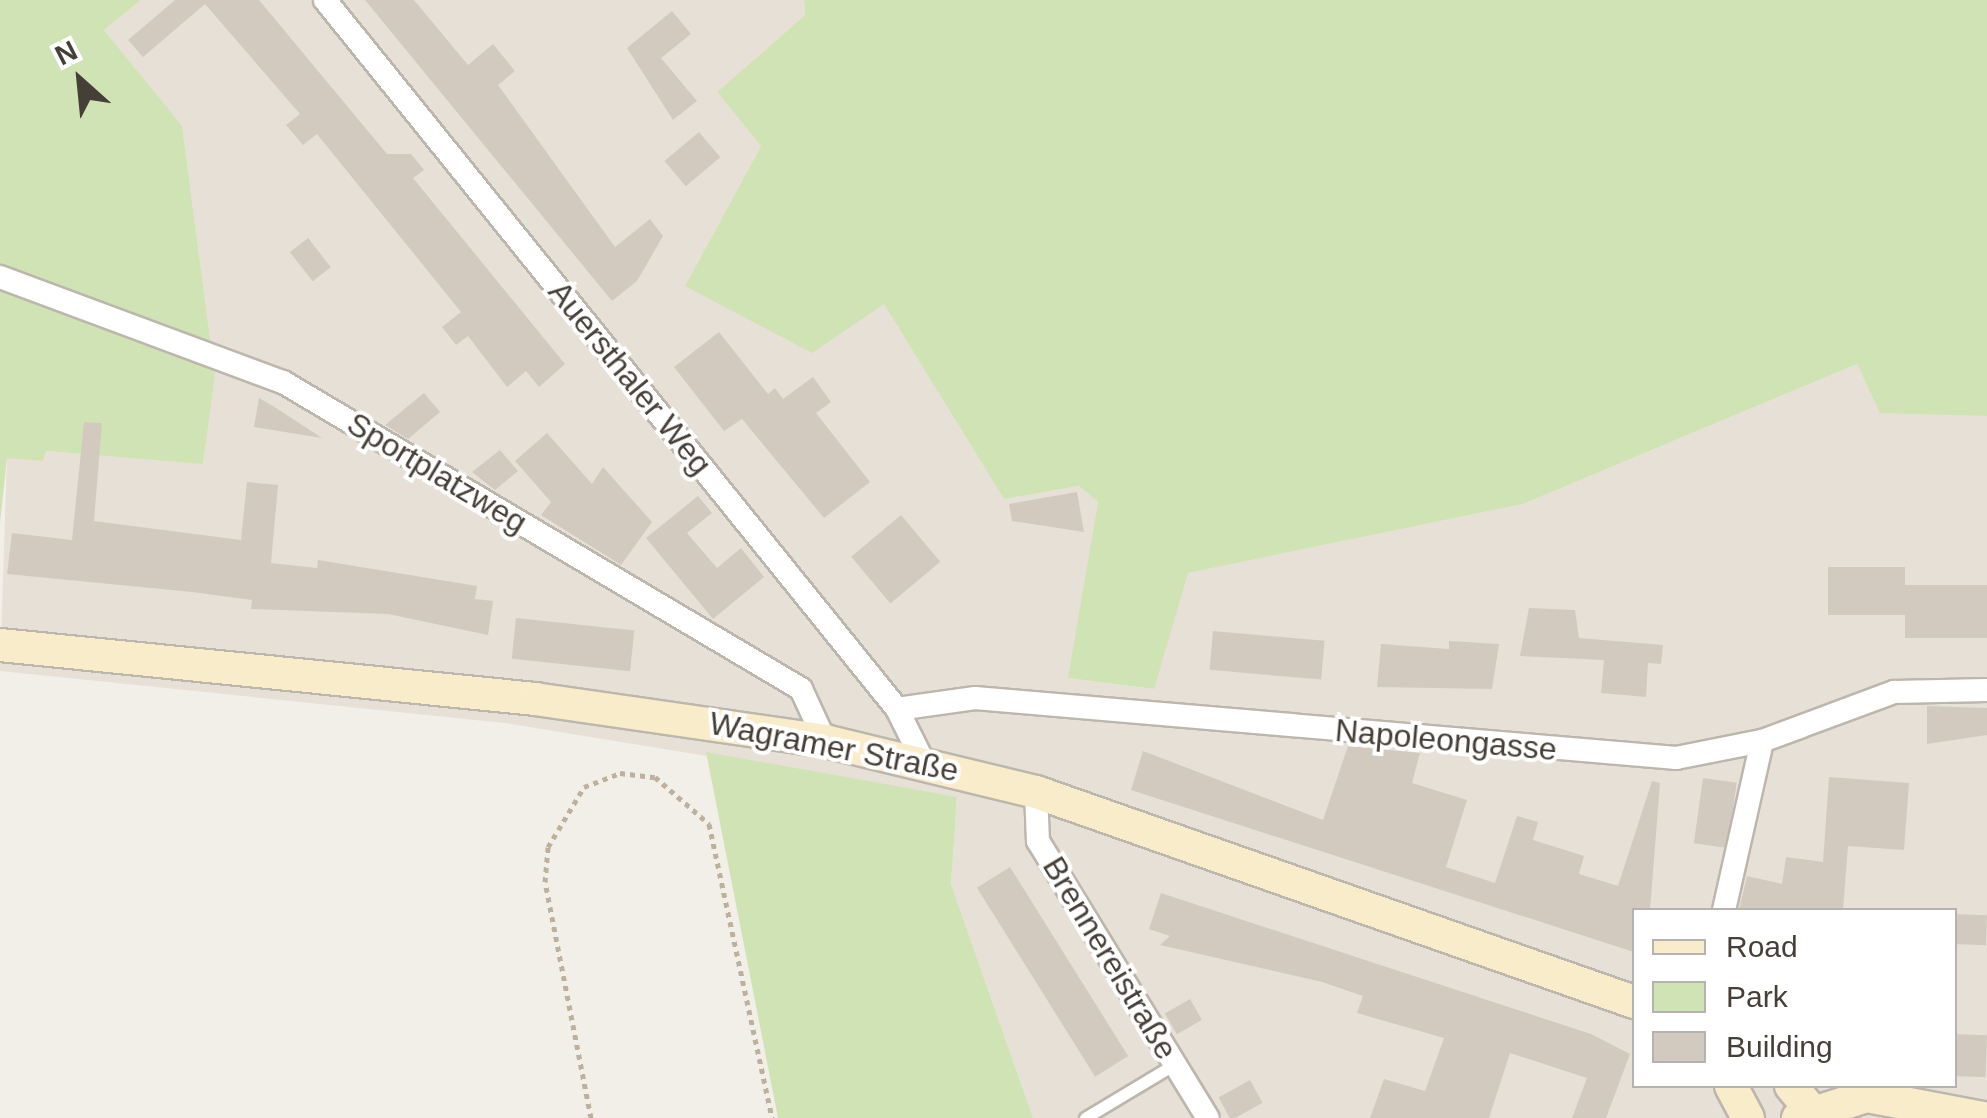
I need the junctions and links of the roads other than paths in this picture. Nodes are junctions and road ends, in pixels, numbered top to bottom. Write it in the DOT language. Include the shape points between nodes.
graph roads {
  1 [pos="325,0"];
  2 [pos="0,277"];
  3 [pos="0,645"];
  4 [pos="1987,690"];
  5 [pos="896,709"];
  6 [pos="825,741"];
  7 [pos="1762,742"];
  8 [pos="924,763"];
  9 [pos="1036,792"];
  10 [pos="1724,908"];
  11 [pos="1632,1001"];
  12 [pos="1175,1064"];
  13 [pos="1733,1088"];
  14 [pos="1791,1088"];
  15 [pos="1805,1114"];
  16 [pos="1086,1118"];
  17 [pos="1208,1118"];
  18 [pos="1748,1118"];
  19 [pos="1983,1118"];
  1 -- 5 [label="street, Auersthaler Weg"];
  2 -- 6 [label="street, Sportplatzweg" via="283,382 800,689"];
  3 -- 6 [label="main road, Wagramer Straße" via="554,701"];
  4 -- 7 [label="street, Napoleongasse" via="1894,692"];
  5 -- 7 [label="street, Napoleongasse" via="975,698 1660,757"];
  5 -- 8 [label="street, Auersthaler Weg"];
  6 -- 8 [label="main road, Wagramer Straße"];
  7 -- 10 [label="street"];
  8 -- 9 [label="main road, Wagramer Straße"];
  9 -- 11 [label="main road, Wagramer Straße"];
  9 -- 12 [label="street, Brennereistraße" via="1038,841"];
  12 -- 16 [label="lane"];
  12 -- 17 [label="street, Brennereistraße"];
  13 -- 18 [label="main road"];
  14 -- 15 [label="main road"];
  15 -- 19 [label="main road" via="1867,1096"];
}
